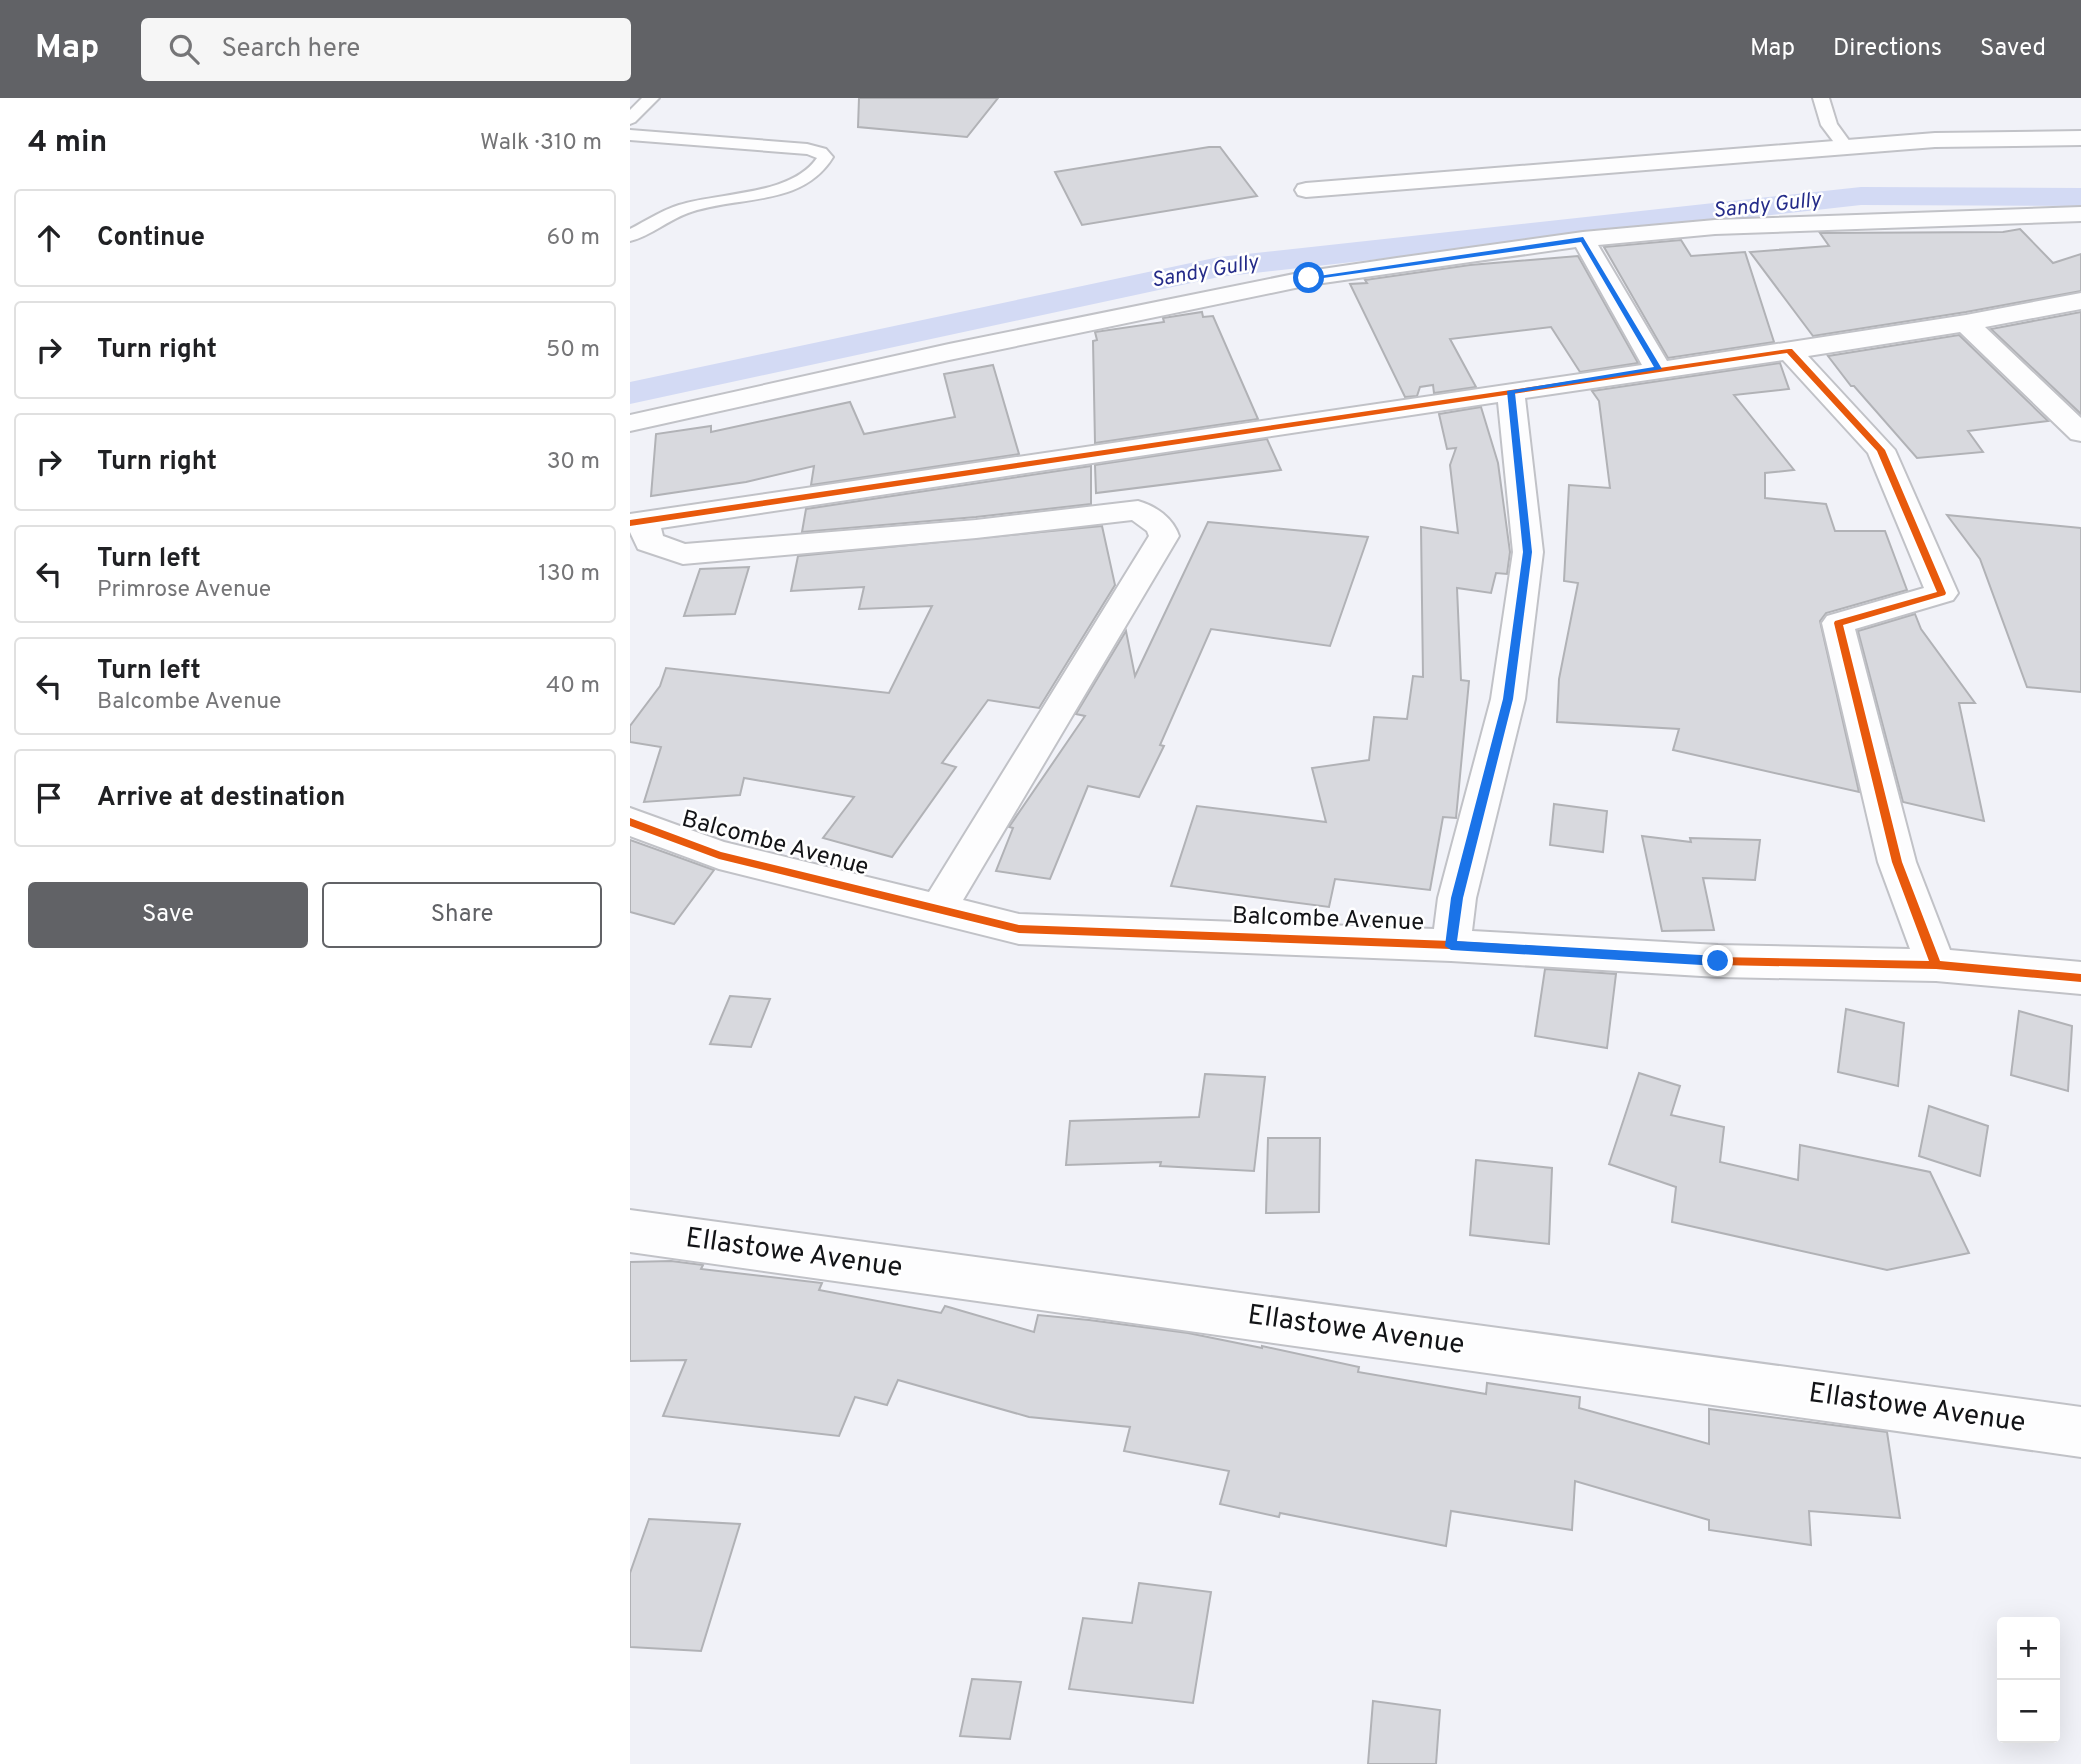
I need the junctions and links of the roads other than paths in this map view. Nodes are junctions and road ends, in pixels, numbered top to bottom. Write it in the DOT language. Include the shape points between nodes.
graph roads {
  1 [pos="651,98"];
  2 [pos="1821,98"];
  3 [pos="630,119"];
  4 [pos="630,135"];
  5 [pos="2081,138"];
  6 [pos="1845,146"];
  7 [pos="1306,190"];
  8 [pos="2081,214"];
  9 [pos="630,236"];
  10 [pos="1583,239"];
  11 [pos="2081,301"];
  12 [pos="1966,323"];
  13 [pos="1789,351"];
  14 [pos="1658,369"];
  15 [pos="1511,391"];
  16 [pos="630,423"];
  17 [pos="2081,433"];
  18 [pos="638,522"];
  19 [pos="630,822"];
  20 [pos="938,909"];
  21 [pos="1451,946"];
  22 [pos="1936,965"];
  23 [pos="2081,978"];
  24 [pos="630,1231"];
  25 [pos="2081,1432"];
  1 -- 3 [label="lane"];
  2 -- 6 [label="lane" via="1829,125"];
  4 -- 9 [label="lane" via="807,149 825,157 805,181 683,209"];
  5 -- 6 [label="street"];
  6 -- 7 [label="street"];
  8 -- 10 [label="street" via="1716,227"];
  10 -- 14 [label="street"];
  10 -- 16 [label="street" via="1309,278"];
  11 -- 12 [label="street"];
  12 -- 13 [label="street"];
  12 -- 17 [label="street"];
  13 -- 14 [label="street"];
  13 -- 22 [label="street" via="1881,450 1942,593 1838,623 1897,862"];
  14 -- 15 [label="street"];
  15 -- 18 [label="street"];
  15 -- 21 [label="street" via="1528,552 1508,699 1457,898"];
  18 -- 20 [label="street" via="649,542 683,554 1138,510 1161,527 1164,536"];
  19 -- 20 [label="street, Balcombe Avenue" via="719,855"];
  20 -- 21 [label="street, Balcombe Avenue" via="1019,929"];
  21 -- 22 [label="street, Balcombe Avenue" via="1718,961"];
  22 -- 23 [label="street, Balcombe Avenue"];
  24 -- 25 [label="street, Ellastowe Avenue"];
}
